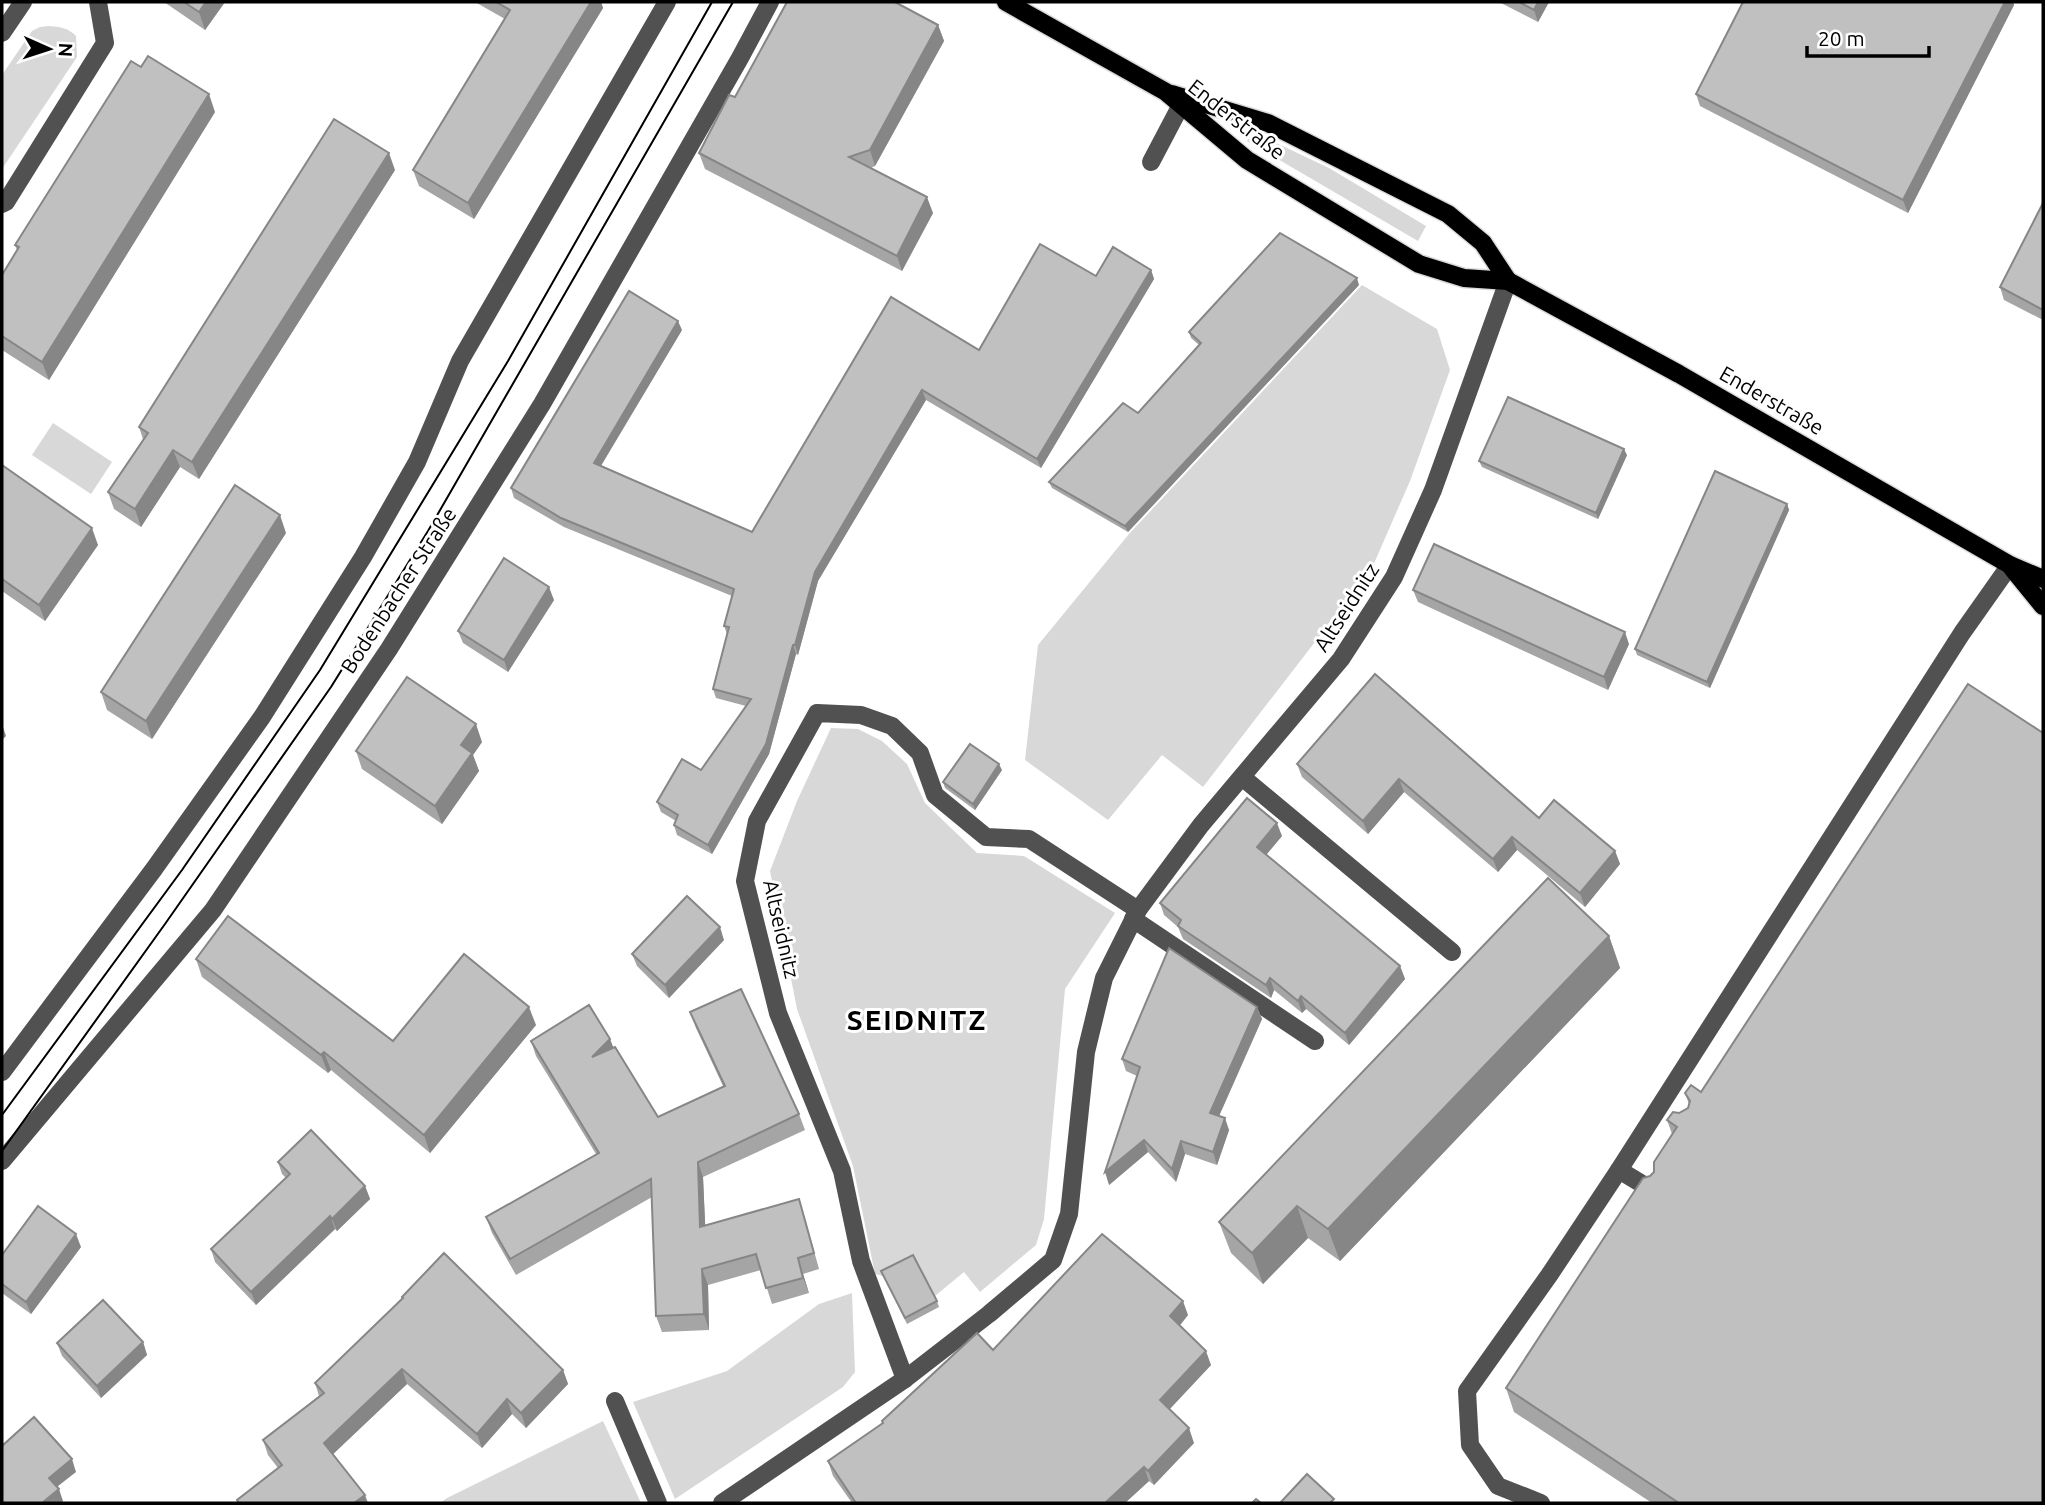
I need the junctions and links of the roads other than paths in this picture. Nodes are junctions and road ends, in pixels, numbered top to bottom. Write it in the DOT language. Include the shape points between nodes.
graph roads {
  1 [pos="23,2"];
  2 [pos="98,2"];
  3 [pos="667,2"];
  4 [pos="770,2"];
  5 [pos="1006,2"];
  6 [pos="2,33"];
  7 [pos="1166,92"];
  8 [pos="1181,105"];
  9 [pos="1151,162"];
  10 [pos="2,204"];
  11 [pos="1508,281"];
  12 [pos="2010,565"];
  13 [pos="2043,579"];
  14 [pos="2043,606"];
  15 [pos="1242,777"];
  16 [pos="1136,914"];
  17 [pos="1452,951"];
  18 [pos="1315,1041"];
  19 [pos="2,1072"];
  20 [pos="1658,1107"];
  21 [pos="1678,1119"];
  22 [pos="2,1161"];
  23 [pos="1619,1170"];
  24 [pos="1652,1190"];
  25 [pos="905,1379"];
  26 [pos="615,1401"];
  27 [pos="658,1503"];
  28 [pos="722,1503"];
  29 [pos="1541,1503"];
  1 -- 6 [label="street"];
  2 -- 10 [label="street" via="105,43"];
  3 -- 19 [label="street" via="460,361 417,462 363,556 262,717"];
  4 -- 22 [label="street, Bodenbacher Straße" via="542,404 389,649 213,910"];
  5 -- 7 [label="main road, Enderstraße"];
  7 -- 8 [label="main road, Enderstraße"];
  7 -- 11 [label="main road, Enderstraße" via="1268,123 1448,214 1483,243"];
  8 -- 9 [label="street"];
  8 -- 11 [label="main road, Enderstraße" via="1247,160 1419,264 1464,278"];
  11 -- 12 [label="main road, Enderstraße"];
  11 -- 15 [label="street, Altseidnitz" via="1433,489 1394,577 1341,659"];
  12 -- 13 [label="main road, Enderstraße"];
  12 -- 14 [label="main road, Enderstraße"];
  12 -- 20 [label="street"];
  15 -- 16 [label="street, Altseidnitz"];
  15 -- 17 [label="street"];
  16 -- 18 [label="street"];
  16 -- 25 [label="street, Altseidnitz" via="1104,978 1086,1052 1069,1214 1053,1259"];
  16 -- 25 [label="street, Altseidnitz" via="1030,839 986,837 935,795 920,753 892,726 861,715 817,713 757,821 745,881 778,1013 842,1171 861,1261"];
  20 -- 21 [label="street"];
  20 -- 23 [label="street"];
  23 -- 24 [label="street"];
  23 -- 29 [label="street" via="1467,1391 1470,1445 1498,1486"];
  25 -- 28 [label="street, Altseidnitz"];
  26 -- 27 [label="street"];
}
